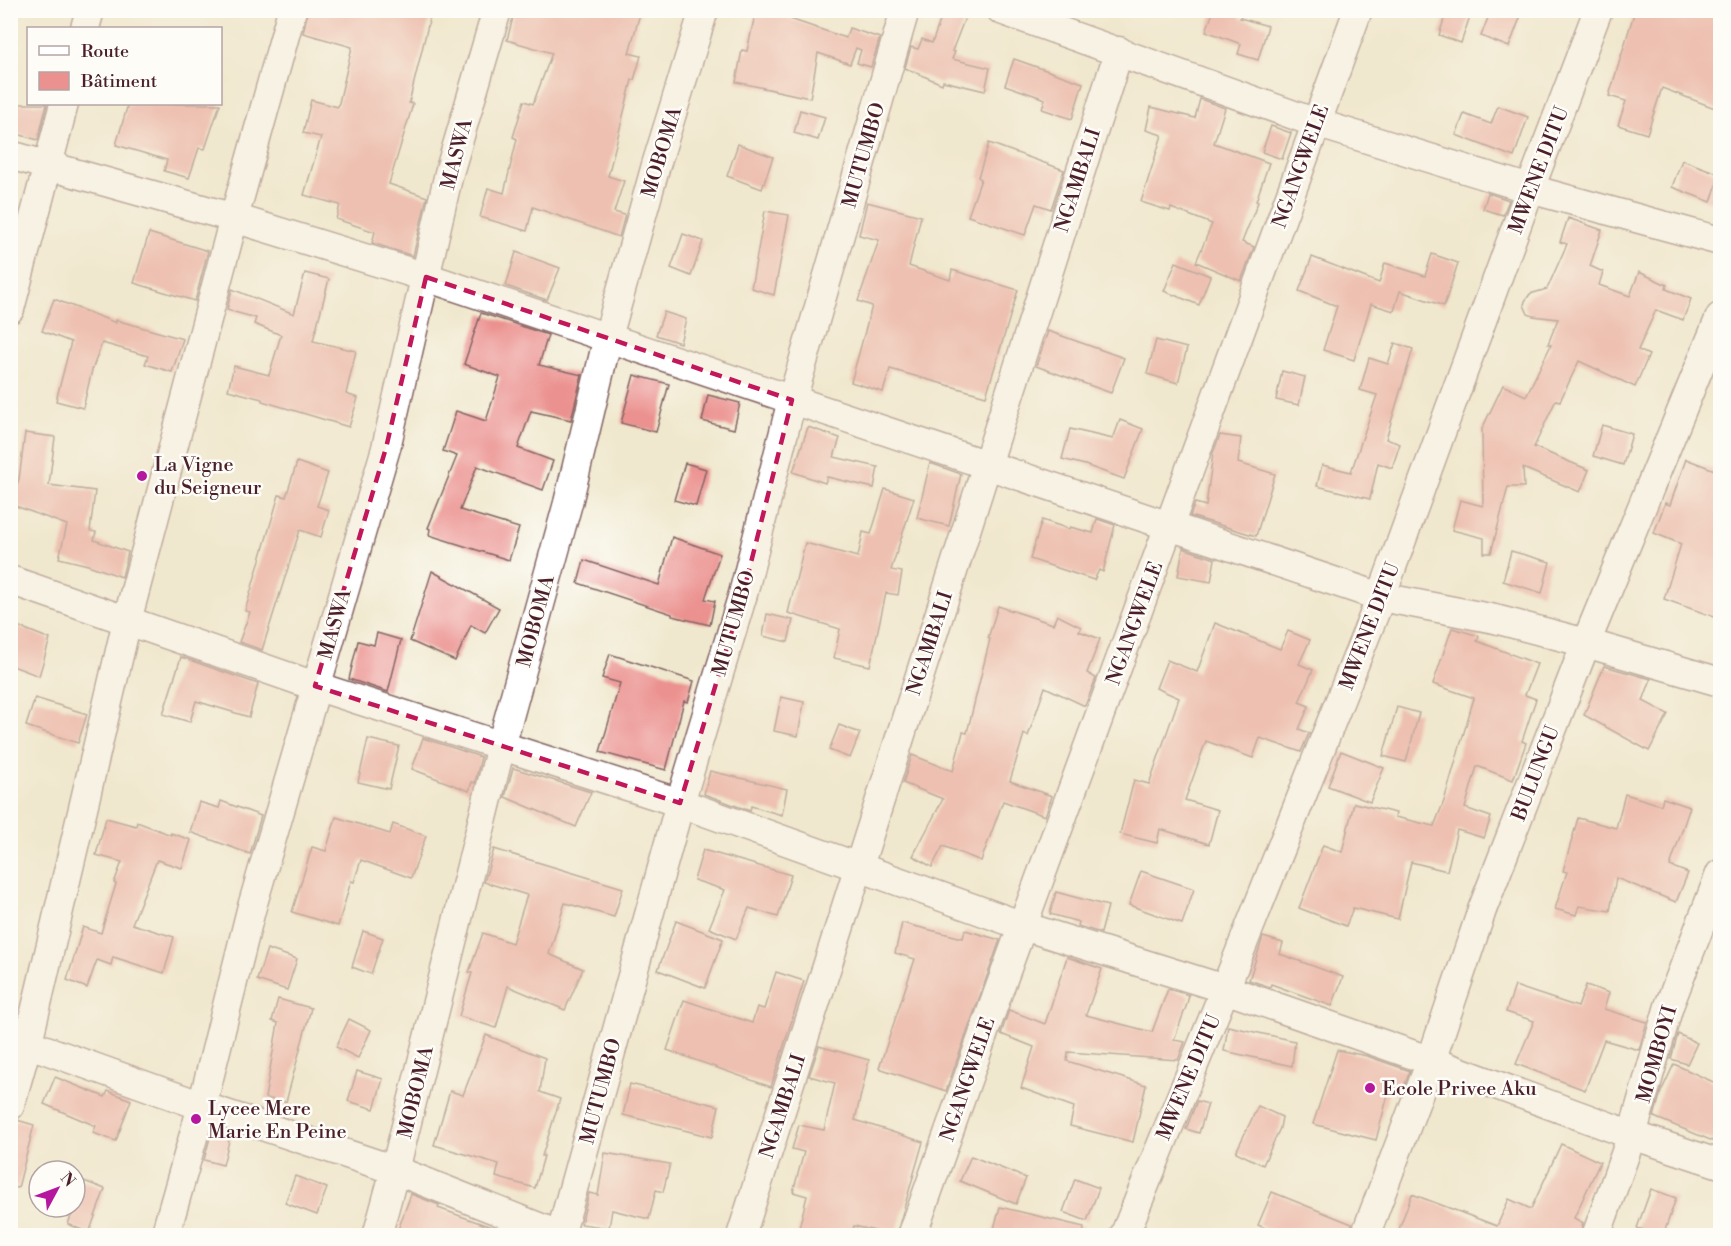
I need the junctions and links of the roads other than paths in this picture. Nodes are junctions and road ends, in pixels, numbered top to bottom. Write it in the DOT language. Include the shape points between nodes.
graph roads {
  1 [pos="90,10"];
  2 [pos="291,10"];
  3 [pos="496,10"];
  4 [pos="704,10"];
  5 [pos="905,10"];
  6 [pos="1001,10"];
  7 [pos="1358,10"];
  8 [pos="1598,10"];
  9 [pos="85,27"];
  10 [pos="1119,51"];
  11 [pos="64,105"];
  12 [pos="1316,123"];
  13 [pos="10,155"];
  14 [pos="46,166"];
  15 [pos="1530,189"];
  16 [pos="234,218"];
  17 [pos="1720,241"];
  18 [pos="426,277"];
  19 [pos="10,309"];
  20 [pos="1720,317"];
  21 [pos="608,337"];
  22 [pos="792,400"];
  23 [pos="986,464"];
  24 [pos="1170,527"];
  25 [pos="10,580"];
  26 [pos="1381,597"];
  27 [pos="127,621"];
  28 [pos="1586,643"];
  29 [pos="1720,682"];
  30 [pos="315,686"];
  31 [pos="501,746"];
  32 [pos="680,803"];
  33 [pos="858,866"];
  34 [pos="1720,874"];
  35 [pos="1023,926"];
  36 [pos="1225,989"];
  37 [pos="19,1040"];
  38 [pos="1431,1061"];
  39 [pos="10,1106"];
  40 [pos="202,1106"];
  41 [pos="1632,1135"];
  42 [pos="1720,1164"];
  43 [pos="395,1170"];
  44 [pos="165,1236"];
  45 [pos="377,1236"];
  46 [pos="560,1236"];
  47 [pos="741,1236"];
  48 [pos="912,1236"];
  49 [pos="1124,1236"];
  50 [pos="1365,1236"];
  51 [pos="1596,1236"];
  1 -- 9 [label="street"];
  2 -- 16 [label="street"];
  3 -- 18 [label="street, MASWA" via="449,173"];
  4 -- 21 [label="street, MOBOMA"];
  5 -- 22 [label="street, MUTUMBO"];
  6 -- 10 [label="street"];
  7 -- 12 [label="street, NGANGWELE"];
  8 -- 15 [label="street, MWENE DITU"];
  10 -- 12 [label="street"];
  10 -- 23 [label="street, NGAMBALI"];
  11 -- 14 [label="street"];
  12 -- 15 [label="street"];
  12 -- 24 [label="street, NGANGWELE"];
  13 -- 14 [label="street"];
  14 -- 16 [label="street"];
  14 -- 19 [label="street"];
  15 -- 17 [label="street"];
  15 -- 26 [label="street, MWENE DITU"];
  16 -- 18 [label="street"];
  16 -- 27 [label="street"];
  18 -- 21 [label="street"];
  18 -- 30 [label="street, MASWA" via="386,448"];
  20 -- 28 [label="street, BULUNGU"];
  21 -- 22 [label="street"];
  21 -- 31 [label="street, MOBOMA" via="568,503"];
  22 -- 23 [label="street"];
  22 -- 32 [label="street, MUTUMBO" via="743,594"];
  23 -- 24 [label="street"];
  23 -- 33 [label="street, NGAMBALI"];
  24 -- 26 [label="street"];
  24 -- 35 [label="street, NGANGWELE"];
  25 -- 27 [label="street"];
  26 -- 28 [label="street" via="1495,619"];
  26 -- 36 [label="street, MWENE DITU"];
  27 -- 30 [label="street"];
  27 -- 37 [label="street"];
  28 -- 29 [label="street"];
  28 -- 38 [label="street, BULUNGU" via="1482,910"];
  30 -- 31 [label="street"];
  30 -- 40 [label="street, MASWA" via="251,910"];
  31 -- 32 [label="street"];
  31 -- 43 [label="street, MOBOMA"];
  32 -- 33 [label="street"];
  32 -- 46 [label="street, MUTUMBO"];
  33 -- 35 [label="street"];
  33 -- 47 [label="street, NGAMBALI"];
  34 -- 41 [label="street, MOMBOYI" via="1669,1006"];
  35 -- 36 [label="street"];
  35 -- 48 [label="street, NGANGWELE"];
  36 -- 38 [label="street"];
  36 -- 49 [label="street, MWENE DITU"];
  37 -- 39 [label="street"];
  37 -- 40 [label="street"];
  38 -- 41 [label="street"];
  38 -- 50 [label="street, BULUNGU"];
  40 -- 43 [label="street"];
  40 -- 44 [label="street, MASWA"];
  41 -- 42 [label="street"];
  41 -- 51 [label="street, MOMBOYI"];
  43 -- 45 [label="street, MOBOMA"];
  43 -- 46 [label="street"];
}
